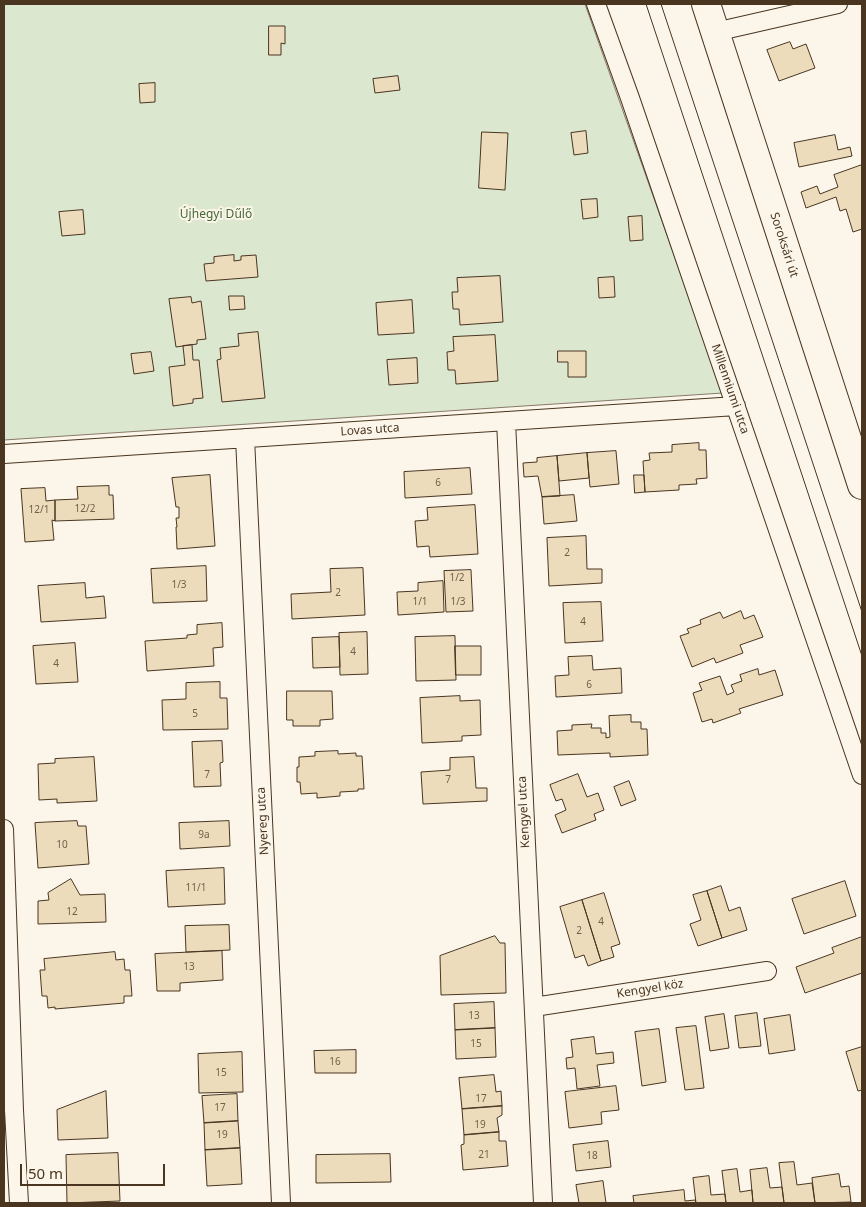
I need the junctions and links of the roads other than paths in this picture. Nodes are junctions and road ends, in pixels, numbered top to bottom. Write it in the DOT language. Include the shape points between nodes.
graph roads {
  1 [pos="596,4"];
  2 [pos="706,4"];
  3 [pos="838,4"];
  4 [pos="715,32"];
  5 [pos="736,406"];
  6 [pos="506,421"];
  7 [pos="245,438"];
  8 [pos="4,454"];
  9 [pos="862,485"];
  10 [pos="862,775"];
  11 [pos="4,829"];
  12 [pos="767,971"];
  13 [pos="534,1007"];
  14 [pos="19,1203"];
  15 [pos="281,1203"];
  16 [pos="543,1203"];
  1 -- 5 [label="street, Millenniumi utca"];
  2 -- 4 [label="main road, Soroksári út"];
  3 -- 4 [label="street"];
  4 -- 9 [label="main road, Soroksári út"];
  5 -- 6 [label="street, Lovas utca"];
  5 -- 10 [label="street, Millenniumi utca"];
  6 -- 7 [label="street, Lovas utca"];
  6 -- 13 [label="street, Kengyel utca"];
  7 -- 8 [label="street, Lovas utca"];
  7 -- 15 [label="street, Nyereg utca"];
  11 -- 14 [label="street"];
  12 -- 13 [label="street, Kengyel köz"];
  13 -- 16 [label="street, Kengyel utca"];
}
